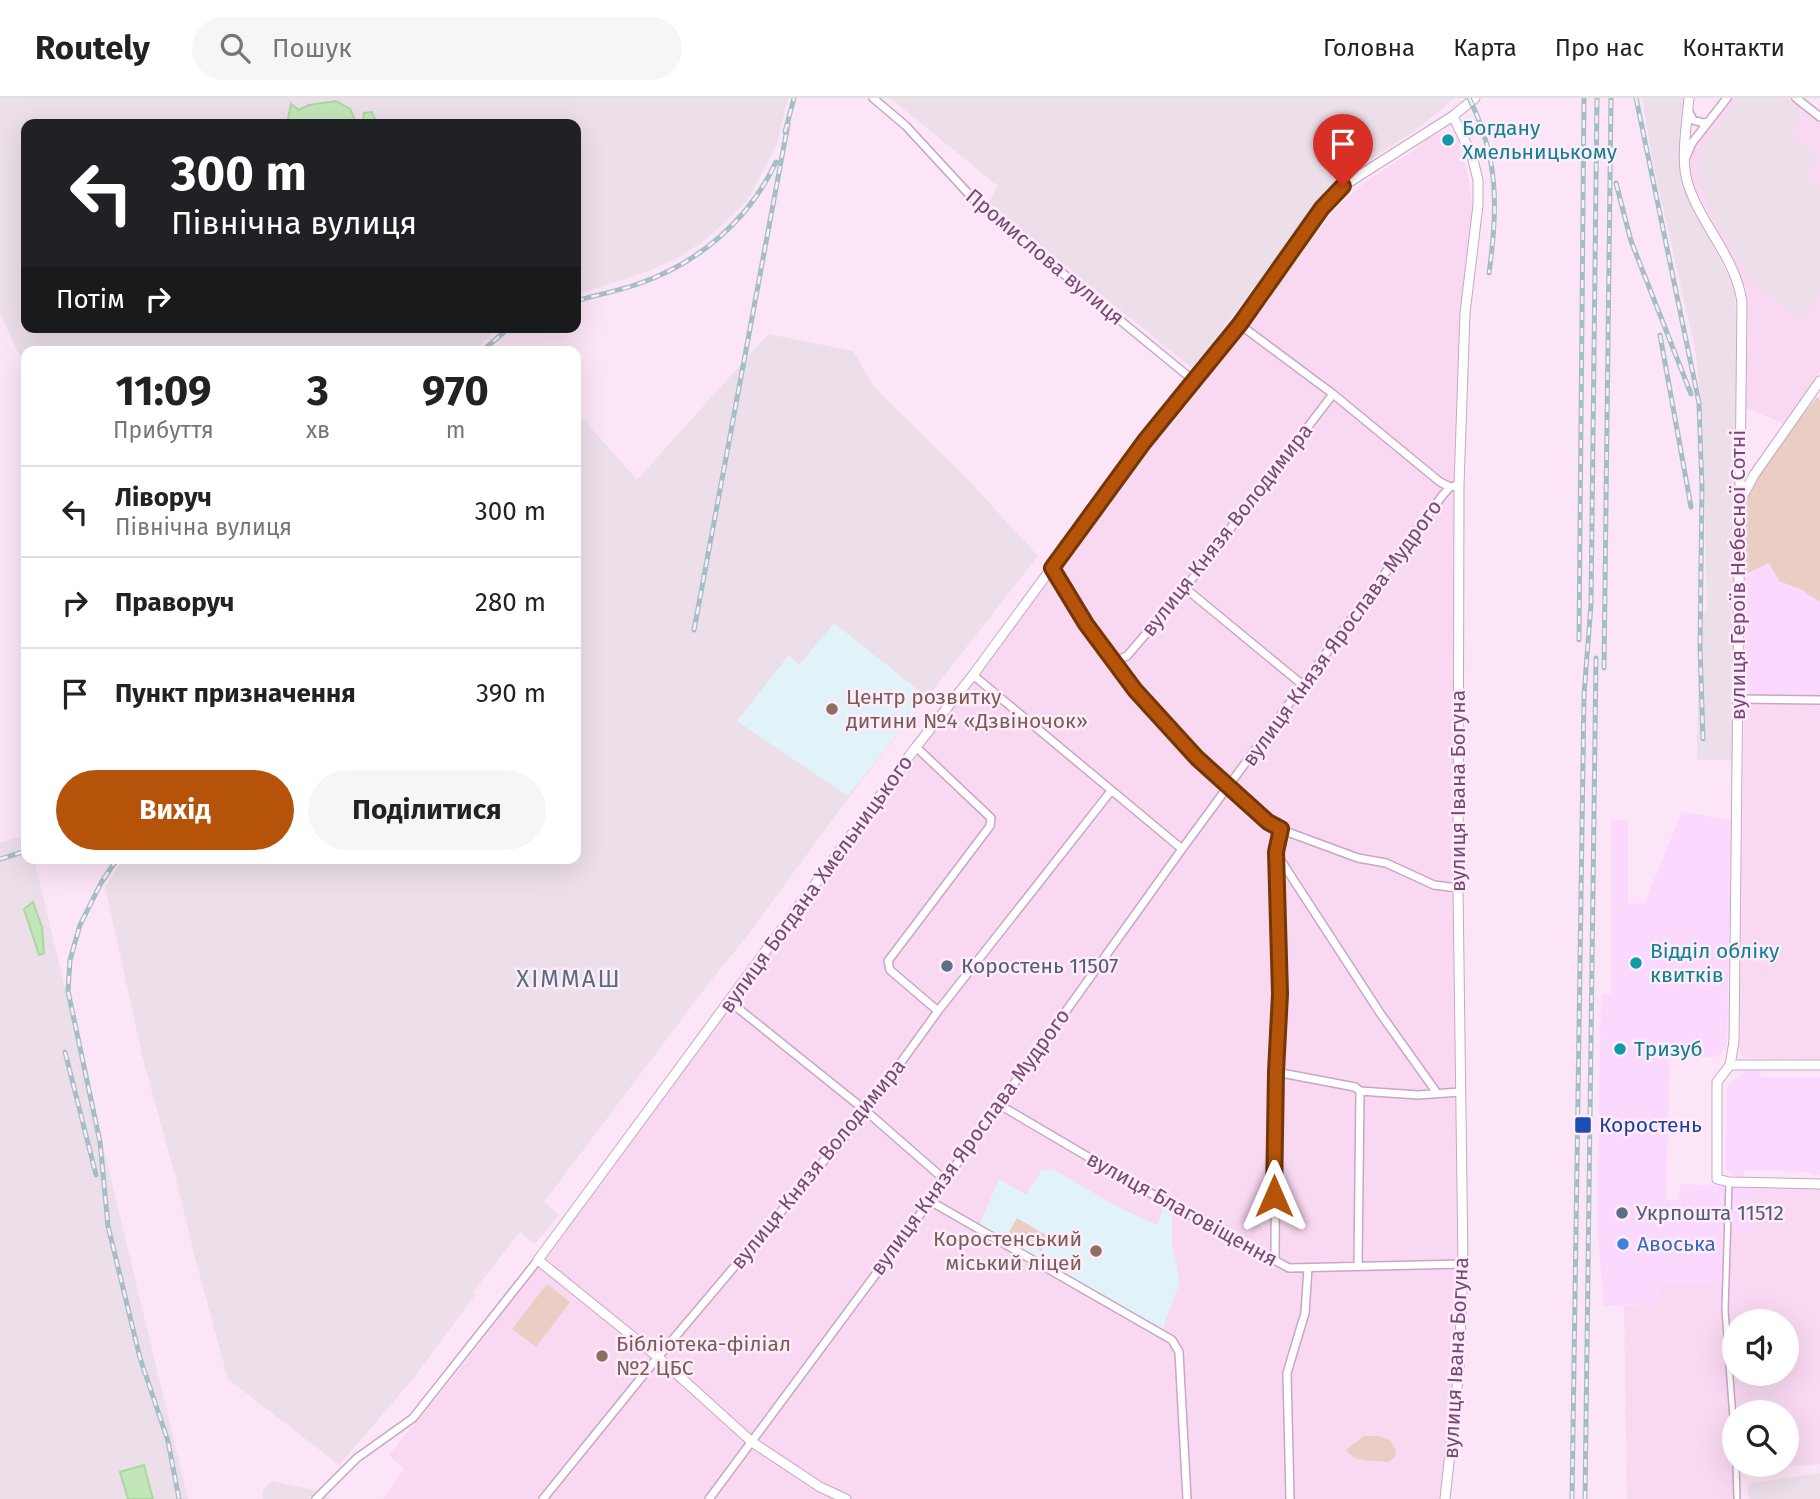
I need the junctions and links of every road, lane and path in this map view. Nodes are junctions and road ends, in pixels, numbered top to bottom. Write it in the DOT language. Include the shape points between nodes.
graph roads {
  1 [pos="873,98"];
  2 [pos="1475,98"];
  3 [pos="1689,98"];
  4 [pos="1727,98"];
  5 [pos="1796,98"];
  6 [pos="1688,109"];
  7 [pos="1453,116"];
  8 [pos="1820,117"];
  9 [pos="1708,122"];
  10 [pos="1685,158"];
  11 [pos="1240,324"];
  12 [pos="1193,380"];
  13 [pos="1818,388"];
  14 [pos="1333,394"];
  15 [pos="1454,486"];
  16 [pos="1740,504"];
  17 [pos="1052,568"];
  18 [pos="1185,588"];
  19 [pos="1115,661"];
  20 [pos="973,675"];
  21 [pos="1304,686"];
  22 [pos="1737,699"];
  23 [pos="1820,700"];
  24 [pos="916,747"];
  25 [pos="1230,786"];
  26 [pos="1111,791"];
  27 [pos="1281,829"];
  28 [pos="1182,849"];
  29 [pos="1276,852"];
  30 [pos="1458,888"];
  31 [pos="729,1001"];
  32 [pos="938,1011"];
  33 [pos="1730,1065"];
  34 [pos="1820,1065"];
  35 [pos="1276,1072"];
  36 [pos="1360,1091"];
  37 [pos="1460,1092"];
  38 [pos="1437,1093"];
  39 [pos="998,1104"];
  40 [pos="866,1111"];
  41 [pos="945,1180"];
  42 [pos="1726,1181"];
  43 [pos="1820,1184"];
  44 [pos="930,1200"];
  45 [pos="1275,1259"];
  46 [pos="538,1260"];
  47 [pos="1463,1264"];
  48 [pos="1358,1266"];
  49 [pos="1308,1268"];
  50 [pos="657,1357"];
  51 [pos="1732,1400"];
  52 [pos="752,1442"];
  53 [pos="1736,1477"];
  54 [pos="1737,1497"];
  55 [pos="316,1499"];
  56 [pos="543,1499"];
  57 [pos="709,1499"];
  58 [pos="846,1499"];
  59 [pos="1187,1499"];
  60 [pos="1290,1499"];
  61 [pos="1445,1499"];
  1 -- 12 [label="street, Промислова вулиця" via="906,126 977,203"];
  2 -- 7 [label="street"];
  3 -- 6 [label="street, вулиця Героїв Небесної Сотні"];
  4 -- 9 [label="street"];
  5 -- 8 [label="street"];
  6 -- 9 [label="street" via="1693,120"];
  6 -- 10 [label="street, вулиця Героїв Небесної Сотні"];
  7 -- 11 [label="street, вулиця Богдана Хмельницького" via="1343,186 1322,208"];
  7 -- 15 [label="street, вулиця Івана Богуна" via="1478,180"];
  9 -- 10 [label="street"];
  10 -- 16 [label="street, вулиця Героїв Небесної Сотні" via="1688,186 1740,292"];
  11 -- 12 [label="street, вулиця Богдана Хмельницького"];
  11 -- 14 [label="street"];
  12 -- 17 [label="street, вулиця Богдана Хмельницького"];
  13 -- 16 [label="street" via="1754,475"];
  14 -- 15 [label="street" via="1440,482"];
  14 -- 18 [label="street, вулиця Князя Володимира"];
  15 -- 21 [label="street, вулиця Князя Ярослава Мудрого"];
  15 -- 30 [label="street, вулиця Івана Богуна"];
  16 -- 22 [label="street, вулиця Героїв Небесної Сотні"];
  17 -- 19 [label="street"];
  17 -- 20 [label="street, вулиця Богдана Хмельницького"];
  18 -- 19 [label="street, вулиця Князя Володимира" via="1126,656"];
  18 -- 21 [label="street"];
  19 -- 25 [label="street" via="1197,758"];
  20 -- 24 [label="street, вулиця Богдана Хмельницького"];
  20 -- 26 [label="street"];
  21 -- 25 [label="street, вулиця Князя Ярослава Мудрого"];
  22 -- 23 [label="street"];
  22 -- 33 [label="street, вулиця Героїв Небесної Сотні" via="1734,1042"];
  24 -- 31 [label="street, вулиця Богдана Хмельницького"];
  24 -- 32 [label="street" via="991,818 990,826 888,961 890,970"];
  25 -- 27 [label="street"];
  25 -- 28 [label="street, вулиця Князя Ярослава Мудрого"];
  26 -- 28 [label="street"];
  26 -- 32 [label="street, вулиця Князя Володимира"];
  27 -- 29 [label="street"];
  27 -- 30 [label="street" via="1358,858 1386,863 1434,885"];
  28 -- 39 [label="street, вулиця Князя Ярослава Мудрого"];
  29 -- 35 [label="street" via="1280,994"];
  29 -- 38 [label="street"];
  30 -- 37 [label="street, вулиця Івана Богуна"];
  31 -- 40 [label="street"];
  31 -- 46 [label="street, вулиця Богдана Хмельницького"];
  32 -- 40 [label="street, вулиця Князя Володимира"];
  33 -- 34 [label="street"];
  33 -- 42 [label="street, вулиця Героїв Небесної Сотні" via="1717,1082 1716,1175"];
  35 -- 36 [label="street"];
  35 -- 45 [label="street"];
  36 -- 38 [label="street"];
  36 -- 48 [label="street"];
  37 -- 38 [label="street"];
  37 -- 47 [label="street, вулиця Івана Богуна"];
  39 -- 41 [label="street, вулиця Князя Ярослава Мудрого"];
  39 -- 45 [label="street, вулиця Благовіщення"];
  40 -- 41 [label="street"];
  40 -- 50 [label="street, вулиця Князя Володимира"];
  41 -- 44 [label="street, вулиця Князя Ярослава Мудрого"];
  42 -- 43 [label="street"];
  42 -- 51 [label="street"];
  44 -- 52 [label="street, вулиця Князя Ярослава Мудрого"];
  44 -- 59 [label="street" via="1172,1340 1179,1352"];
  45 -- 49 [label="street, вулиця Благовіщення" via="1289,1268"];
  46 -- 50 [label="street"];
  46 -- 55 [label="street, вулиця Богдана Хмельницького" via="413,1418 357,1458"];
  47 -- 48 [label="street, вулиця Благовіщення"];
  47 -- 61 [label="street, вулиця Івана Богуна" via="1459,1369"];
  48 -- 49 [label="street, вулиця Благовіщення"];
  49 -- 60 [label="street" via="1305,1313 1287,1373"];
  50 -- 52 [label="street"];
  50 -- 56 [label="street, вулиця Князя Володимира"];
  52 -- 57 [label="street, вулиця Князя Ярослава Мудрого"];
  52 -- 58 [label="street"];
  53 -- 54 [label="street"];
}
